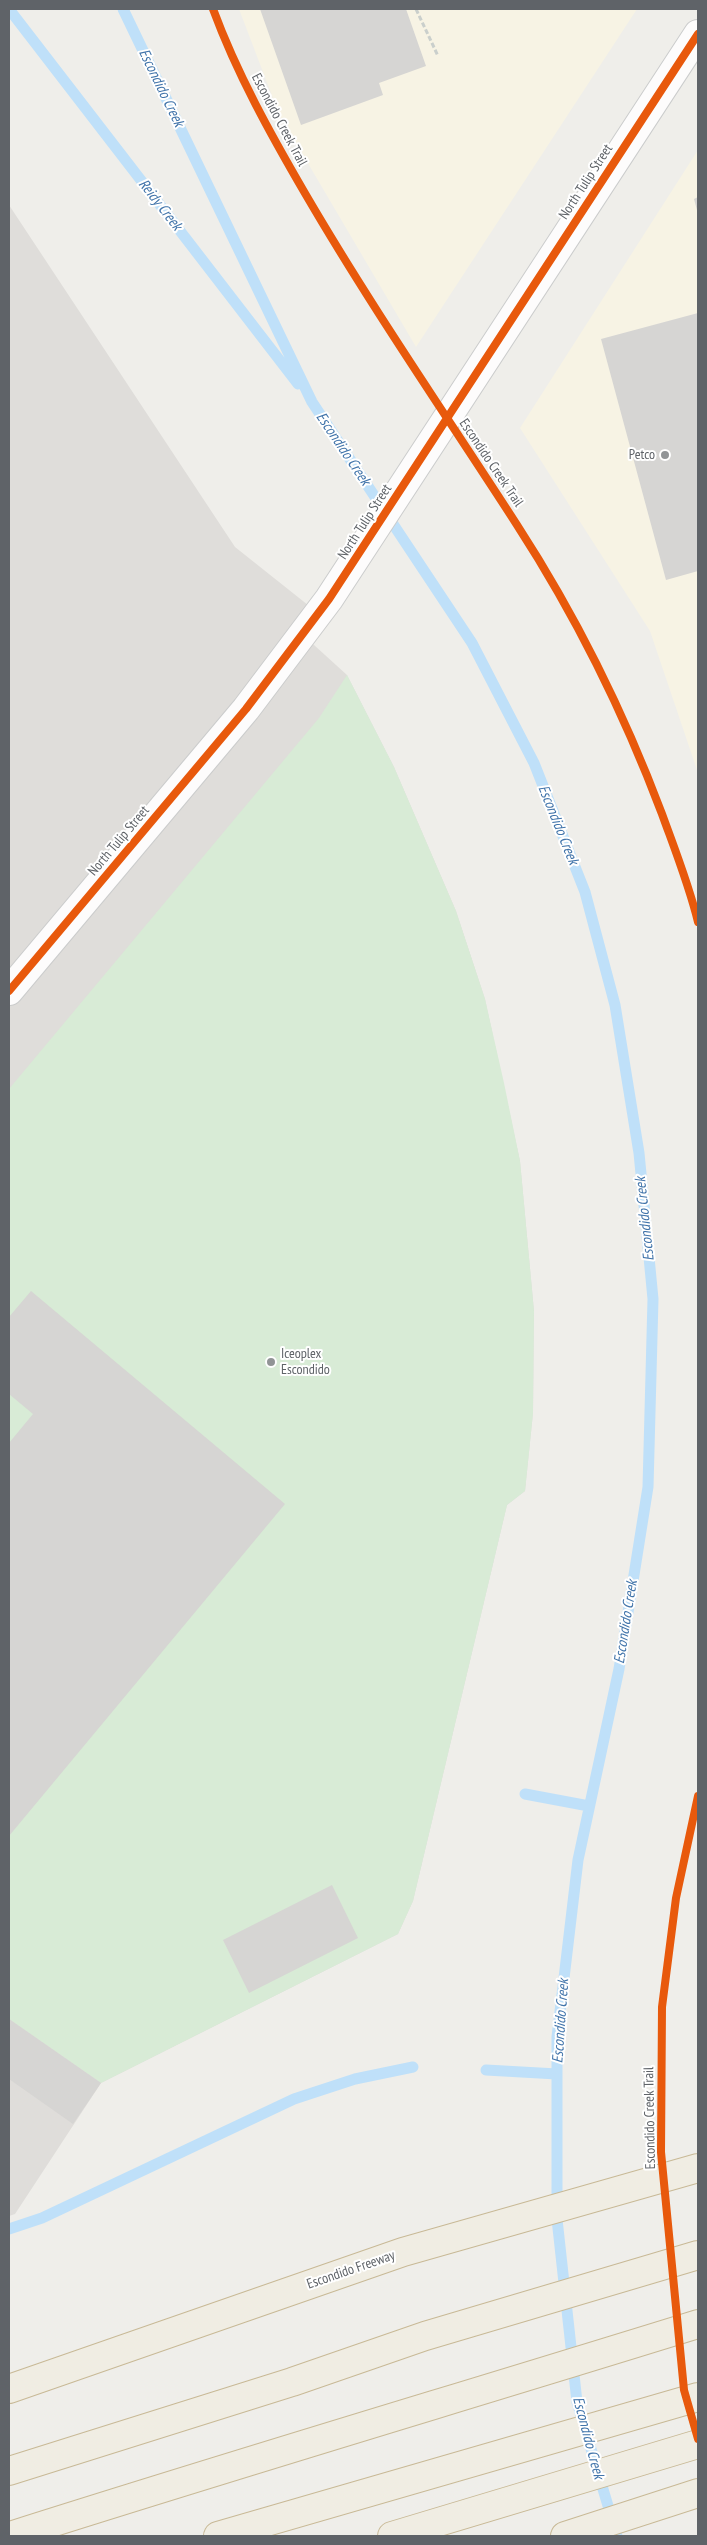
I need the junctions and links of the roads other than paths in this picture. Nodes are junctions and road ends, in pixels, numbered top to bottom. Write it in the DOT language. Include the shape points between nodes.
graph roads {
  1 [pos="698,34"];
  2 [pos="9,991"];
  3 [pos="696,2168"];
  4 [pos="698,2255"];
  5 [pos="698,2324"];
  6 [pos="9,2389"];
  7 [pos="698,2397"];
  8 [pos="698,2444"];
  9 [pos="9,2471"];
  10 [pos="698,2493"];
  11 [pos="10,2536"];
  12 [pos="218,2536"];
  13 [pos="392,2536"];
  14 [pos="565,2536"];
  1 -- 2 [label="street, North Tulip Street" via="329,599 246,709"];
  3 -- 6 [label="highway, Escondido Freeway" via="402,2252"];
  4 -- 9 [label="highway" via="425,2336 292,2382"];
  5 -- 11 [label="highway"];
  7 -- 12 [label="highway"];
  8 -- 13 [label="highway"];
  10 -- 14 [label="highway"];
}
